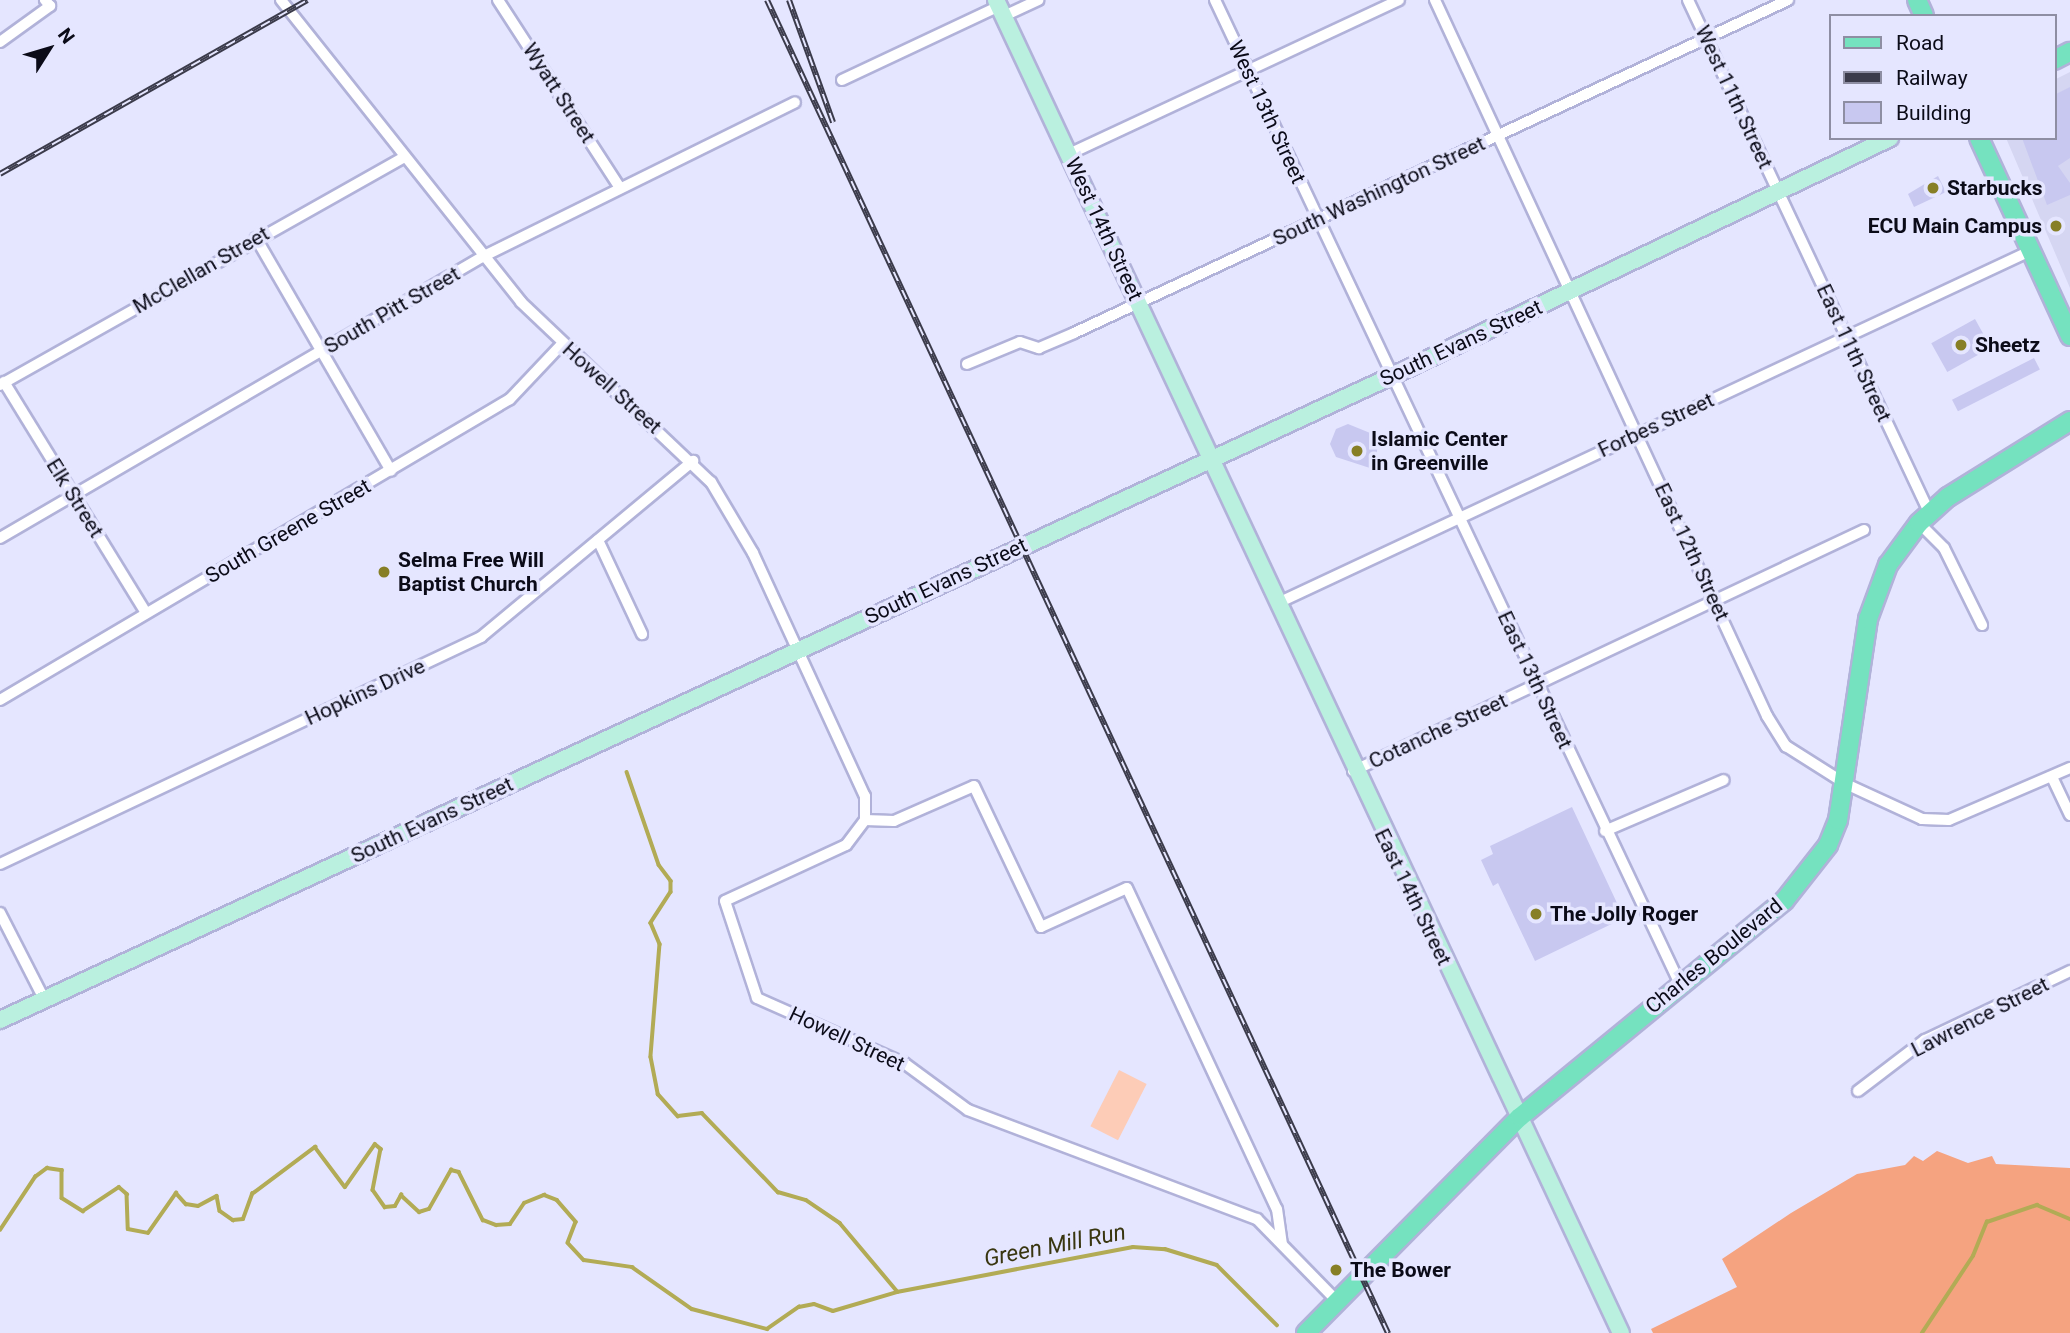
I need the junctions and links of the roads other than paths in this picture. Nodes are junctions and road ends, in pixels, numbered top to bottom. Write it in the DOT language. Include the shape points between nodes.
graph roads {
  1 [pos="281,0"];
  2 [pos="498,0"];
  3 [pos="1039,0"];
  4 [pos="1215,0"];
  5 [pos="1399,0"];
  6 [pos="1435,0"];
  7 [pos="1688,0"];
  8 [pos="1788,0"];
  9 [pos="48,3"];
  10 [pos="1000,8"];
  11 [pos="1706,38"];
  12 [pos="0,42"];
  13 [pos="1248,70"];
  14 [pos="842,80"];
  15 [pos="795,103"];
  16 [pos="1498,135"];
  17 [pos="1886,140"];
  18 [pos="1980,140"];
  19 [pos="1069,154"];
  20 [pos="404,158"];
  21 [pos="619,186"];
  22 [pos="1779,194"];
  23 [pos="1317,220"];
  24 [pos="256,238"];
  25 [pos="2032,250"];
  26 [pos="482,257"];
  27 [pos="1572,291"];
  28 [pos="1138,303"];
  29 [pos="2070,336"];
  30 [pos="1846,337"];
  31 [pos="562,344"];
  32 [pos="322,351"];
  33 [pos="967,365"];
  34 [pos="1392,376"];
  35 [pos="2,384"];
  36 [pos="2070,421"];
  37 [pos="1638,433"];
  38 [pos="1211,458"];
  39 [pos="693,461"];
  40 [pos="391,471"];
  41 [pos="74,495"];
  42 [pos="1459,517"];
  43 [pos="1924,518"];
  44 [pos="1864,530"];
  45 [pos="0,538"];
  46 [pos="598,540"];
  47 [pos="1280,602"];
  48 [pos="1716,603"];
  49 [pos="146,613"];
  50 [pos="1982,625"];
  51 [pos="642,634"];
  52 [pos="798,650"];
  53 [pos="1537,685"];
  54 [pos="0,700"];
  55 [pos="2070,768"];
  56 [pos="1353,771"];
  57 [pos="2052,777"];
  58 [pos="1724,780"];
  59 [pos="1846,784"];
  60 [pos="2070,815"];
  61 [pos="865,820"];
  62 [pos="1605,831"];
  63 [pos="0,864"];
  64 [pos="0,913"];
  65 [pos="2070,971"];
  66 [pos="1680,984"];
  67 [pos="44,999"];
  68 [pos="0,1020"];
  69 [pos="1858,1091"];
  70 [pos="1520,1117"];
  71 [pos="1272,1197"];
  72 [pos="1257,1219"];
  73 [pos="1282,1244"];
  74 [pos="1336,1300"];
  75 [pos="1306,1333"];
  76 [pos="1621,1333"];
  1 -- 20 [label="street, Howell Street"];
  2 -- 21 [label="street, Wyatt Street"];
  3 -- 10 [label="street"];
  4 -- 13 [label="street, West 13th Street"];
  5 -- 13 [label="street"];
  6 -- 16 [label="street, East 12th Street"];
  7 -- 11 [label="street, West 11th Street"];
  8 -- 11 [label="street, South Washington Street"];
  9 -- 12 [label="street"];
  10 -- 14 [label="street"];
  10 -- 19 [label="main road, West 14th Street"];
  11 -- 16 [label="street, South Washington Street"];
  11 -- 22 [label="street, West 11th Street"];
  13 -- 19 [label="street"];
  13 -- 23 [label="street, West 13th Street"];
  15 -- 21 [label="street, South Pitt Street"];
  16 -- 23 [label="street, South Washington Street"];
  16 -- 27 [label="street, East 12th Street"];
  17 -- 22 [label="main road, South Evans Street"];
  18 -- 25 [label="main road"];
  19 -- 28 [label="main road, West 14th Street"];
  20 -- 24 [label="street, McClellan Street"];
  20 -- 26 [label="street, Howell Street"];
  21 -- 26 [label="street, South Pitt Street"];
  22 -- 27 [label="main road, South Evans Street"];
  22 -- 30 [label="street, East 11th Street"];
  23 -- 28 [label="street, South Washington Street"];
  23 -- 34 [label="street, West 13th Street"];
  24 -- 32 [label="street"];
  24 -- 35 [label="street, McClellan Street"];
  25 -- 29 [label="main road"];
  25 -- 30 [label="street, Forbes Street"];
  26 -- 31 [label="street, Howell Street"];
  26 -- 32 [label="street, South Pitt Street"];
  27 -- 34 [label="main road, South Evans Street"];
  27 -- 37 [label="street, East 12th Street"];
  28 -- 33 [label="street, South Washington Street" via="1039,348 1020,342"];
  28 -- 38 [label="main road, West 14th Street"];
  30 -- 37 [label="street, Forbes Street"];
  30 -- 43 [label="street, East 11th Street"];
  31 -- 39 [label="street, Howell Street"];
  31 -- 40 [label="street, South Greene Street" via="510,399"];
  32 -- 40 [label="street"];
  32 -- 41 [label="street, South Pitt Street"];
  34 -- 38 [label="main road, South Evans Street"];
  34 -- 42 [label="street, East 13th Street"];
  35 -- 41 [label="street, Elk Street"];
  36 -- 43 [label="main road, Charles Boulevard"];
  37 -- 42 [label="street, Forbes Street"];
  37 -- 48 [label="street, East 12th Street"];
  38 -- 47 [label="main road, East 14th Street"];
  38 -- 52 [label="main road, South Evans Street"];
  39 -- 46 [label="street, Hopkins Drive"];
  39 -- 52 [label="street, Howell Street" via="732,514"];
  40 -- 49 [label="street, South Greene Street"];
  41 -- 45 [label="street, South Pitt Street"];
  41 -- 49 [label="street, Elk Street"];
  42 -- 47 [label="street, Forbes Street"];
  42 -- 53 [label="street, East 13th Street"];
  43 -- 50 [label="street, East 11th Street"];
  43 -- 59 [label="main road, Charles Boulevard" via="1888,565 1868,619"];
  44 -- 48 [label="street, Cotanche Street"];
  46 -- 51 [label="street"];
  46 -- 63 [label="street, Hopkins Drive" via="481,637"];
  47 -- 56 [label="main road, East 14th Street"];
  48 -- 53 [label="street, Cotanche Street"];
  48 -- 59 [label="street, East 12th Street" via="1786,746"];
  49 -- 54 [label="street, South Greene Street"];
  52 -- 61 [label="street, Howell Street" via="865,796"];
  52 -- 67 [label="main road, South Evans Street"];
  53 -- 56 [label="street, Cotanche Street"];
  53 -- 62 [label="street, East 13th Street"];
  55 -- 57 [label="street, East 12th Street"];
  56 -- 70 [label="main road, East 14th Street"];
  57 -- 59 [label="street, East 12th Street" via="1949,820 1922,819"];
  57 -- 60 [label="street"];
  58 -- 62 [label="street"];
  59 -- 66 [label="main road, Charles Boulevard" via="1828,845 1784,901"];
  61 -- 71 [label="street" via="894,821 974,786 1041,927 1127,888"];
  61 -- 72 [label="street, Howell Street" via="846,845 724,901 757,998 904,1063 968,1110"];
  62 -- 66 [label="street, East 13th Street"];
  64 -- 67 [label="street"];
  65 -- 69 [label="street, Lawrence Street" via="1925,1040"];
  66 -- 70 [label="main road, Charles Boulevard"];
  67 -- 68 [label="main road, South Evans Street"];
  70 -- 74 [label="main road, Charles Boulevard"];
  70 -- 76 [label="main road, East 14th Street"];
  71 -- 72 [label="street"];
  71 -- 73 [label="street"];
  72 -- 73 [label="street, Howell Street"];
  73 -- 74 [label="street, Howell Street"];
  74 -- 75 [label="main road, Charles Boulevard"];
}
